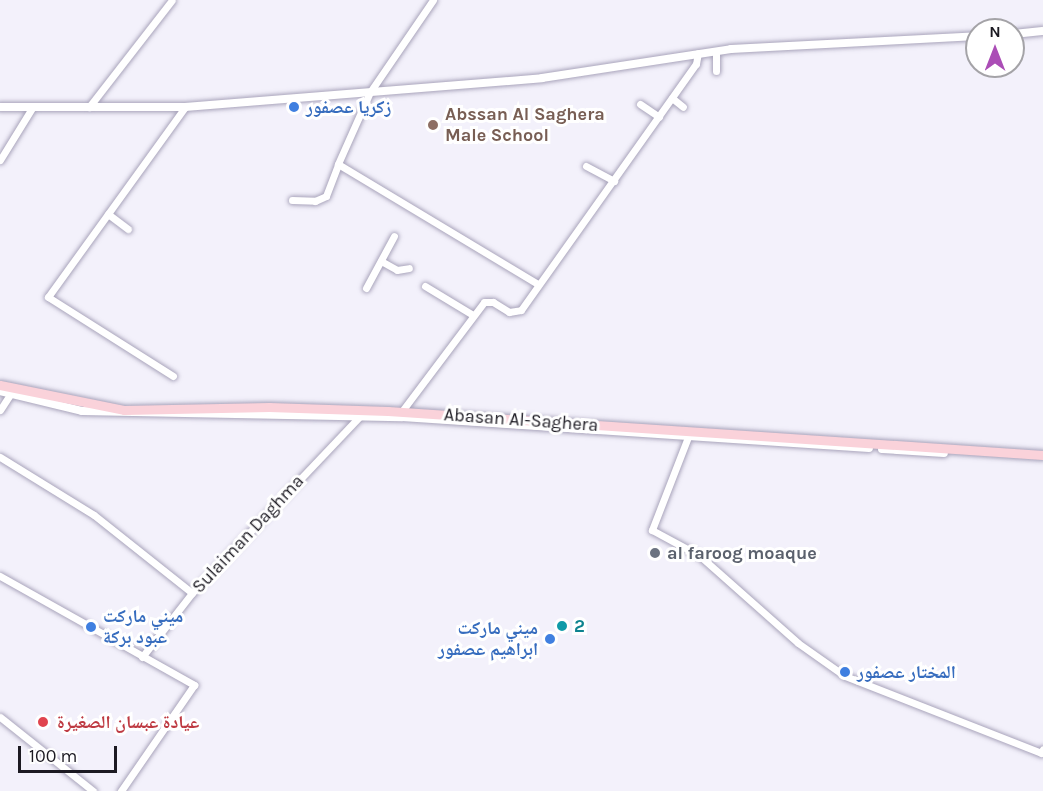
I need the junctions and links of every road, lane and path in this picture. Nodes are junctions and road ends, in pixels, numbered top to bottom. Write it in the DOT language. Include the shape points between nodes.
graph roads {
  1 [pos="172,0"];
  2 [pos="433,0"];
  3 [pos="1043,31"];
  4 [pos="1025,33"];
  5 [pos="965,37"];
  6 [pos="716,51"];
  7 [pos="698,53"];
  8 [pos="716,71"];
  9 [pos="370,92"];
  10 [pos="672,98"];
  11 [pos="640,104"];
  12 [pos="0,107"];
  13 [pos="89,107"];
  14 [pos="185,107"];
  15 [pos="683,107"];
  16 [pos="32,108"];
  17 [pos="659,117"];
  18 [pos="0,160"];
  19 [pos="338,164"];
  20 [pos="586,166"];
  21 [pos="614,181"];
  22 [pos="292,200"];
  23 [pos="108,214"];
  24 [pos="128,229"];
  25 [pos="394,236"];
  26 [pos="381,261"];
  27 [pos="409,268"];
  28 [pos="538,284"];
  29 [pos="425,286"];
  30 [pos="366,288"];
  31 [pos="473,315"];
  32 [pos="173,376"];
  33 [pos="0,385"];
  34 [pos="0,391"];
  35 [pos="11,393"];
  36 [pos="0,410"];
  37 [pos="399,415"];
  38 [pos="360,416"];
  39 [pos="687,437"];
  40 [pos="0,457"];
  41 [pos="1043,457"];
  42 [pos="0,576"];
  43 [pos="192,593"];
  44 [pos="142,657"];
  45 [pos="0,717"];
  46 [pos="1043,749"];
  47 [pos="90,790"];
  48 [pos="121,791"];
  1 -- 13 [label="street"];
  2 -- 9 [label="street"];
  3 -- 4 [label="street"];
  5 -- 6 [label="street"];
  6 -- 7 [label="street"];
  6 -- 8 [label="street"];
  7 -- 9 [label="street" via="543,78"];
  7 -- 10 [label="street" via="696,64"];
  9 -- 14 [label="street"];
  9 -- 19 [label="street"];
  10 -- 15 [label="street"];
  10 -- 17 [label="street"];
  11 -- 17 [label="street"];
  12 -- 16 [label="street"];
  13 -- 14 [label="street"];
  13 -- 16 [label="street"];
  14 -- 23 [label="street"];
  16 -- 18 [label="street"];
  17 -- 21 [label="street"];
  19 -- 22 [label="street" via="326,196 315,201"];
  19 -- 28 [label="street"];
  20 -- 21 [label="street"];
  21 -- 28 [label="street"];
  23 -- 24 [label="street"];
  23 -- 32 [label="street" via="48,297"];
  25 -- 26 [label="street"];
  26 -- 27 [label="street" via="397,270"];
  26 -- 30 [label="street"];
  28 -- 31 [label="street" via="518,312 509,312 488,301"];
  29 -- 31 [label="street"];
  31 -- 37 [label="street"];
  33 -- 37 [label="main road, Abasan Al-Saghera" via="124,410 269,407"];
  34 -- 35 [label="street, Abasan Al-Saghera"];
  35 -- 36 [label="street"];
  35 -- 38 [label="street, Abasan Al-Saghera" via="93,412"];
  37 -- 38 [label="street, Abasan Al-Saghera"];
  37 -- 39 [label="street, Abasan Al-Saghera"];
  37 -- 41 [label="main road, Abasan Al-Saghera"];
  38 -- 43 [label="street, Sulaiman Daghma"];
  39 -- 41 [label="street, Abasan Al-Saghera"];
  39 -- 46 [label="street" via="652,530 700,556 798,644 855,681 1041,753"];
  40 -- 43 [label="street" via="94,514"];
  42 -- 44 [label="street"];
  43 -- 44 [label="street, Sulaiman Daghma"];
  44 -- 48 [label="street" via="194,685"];
  45 -- 47 [label="street"];
}
